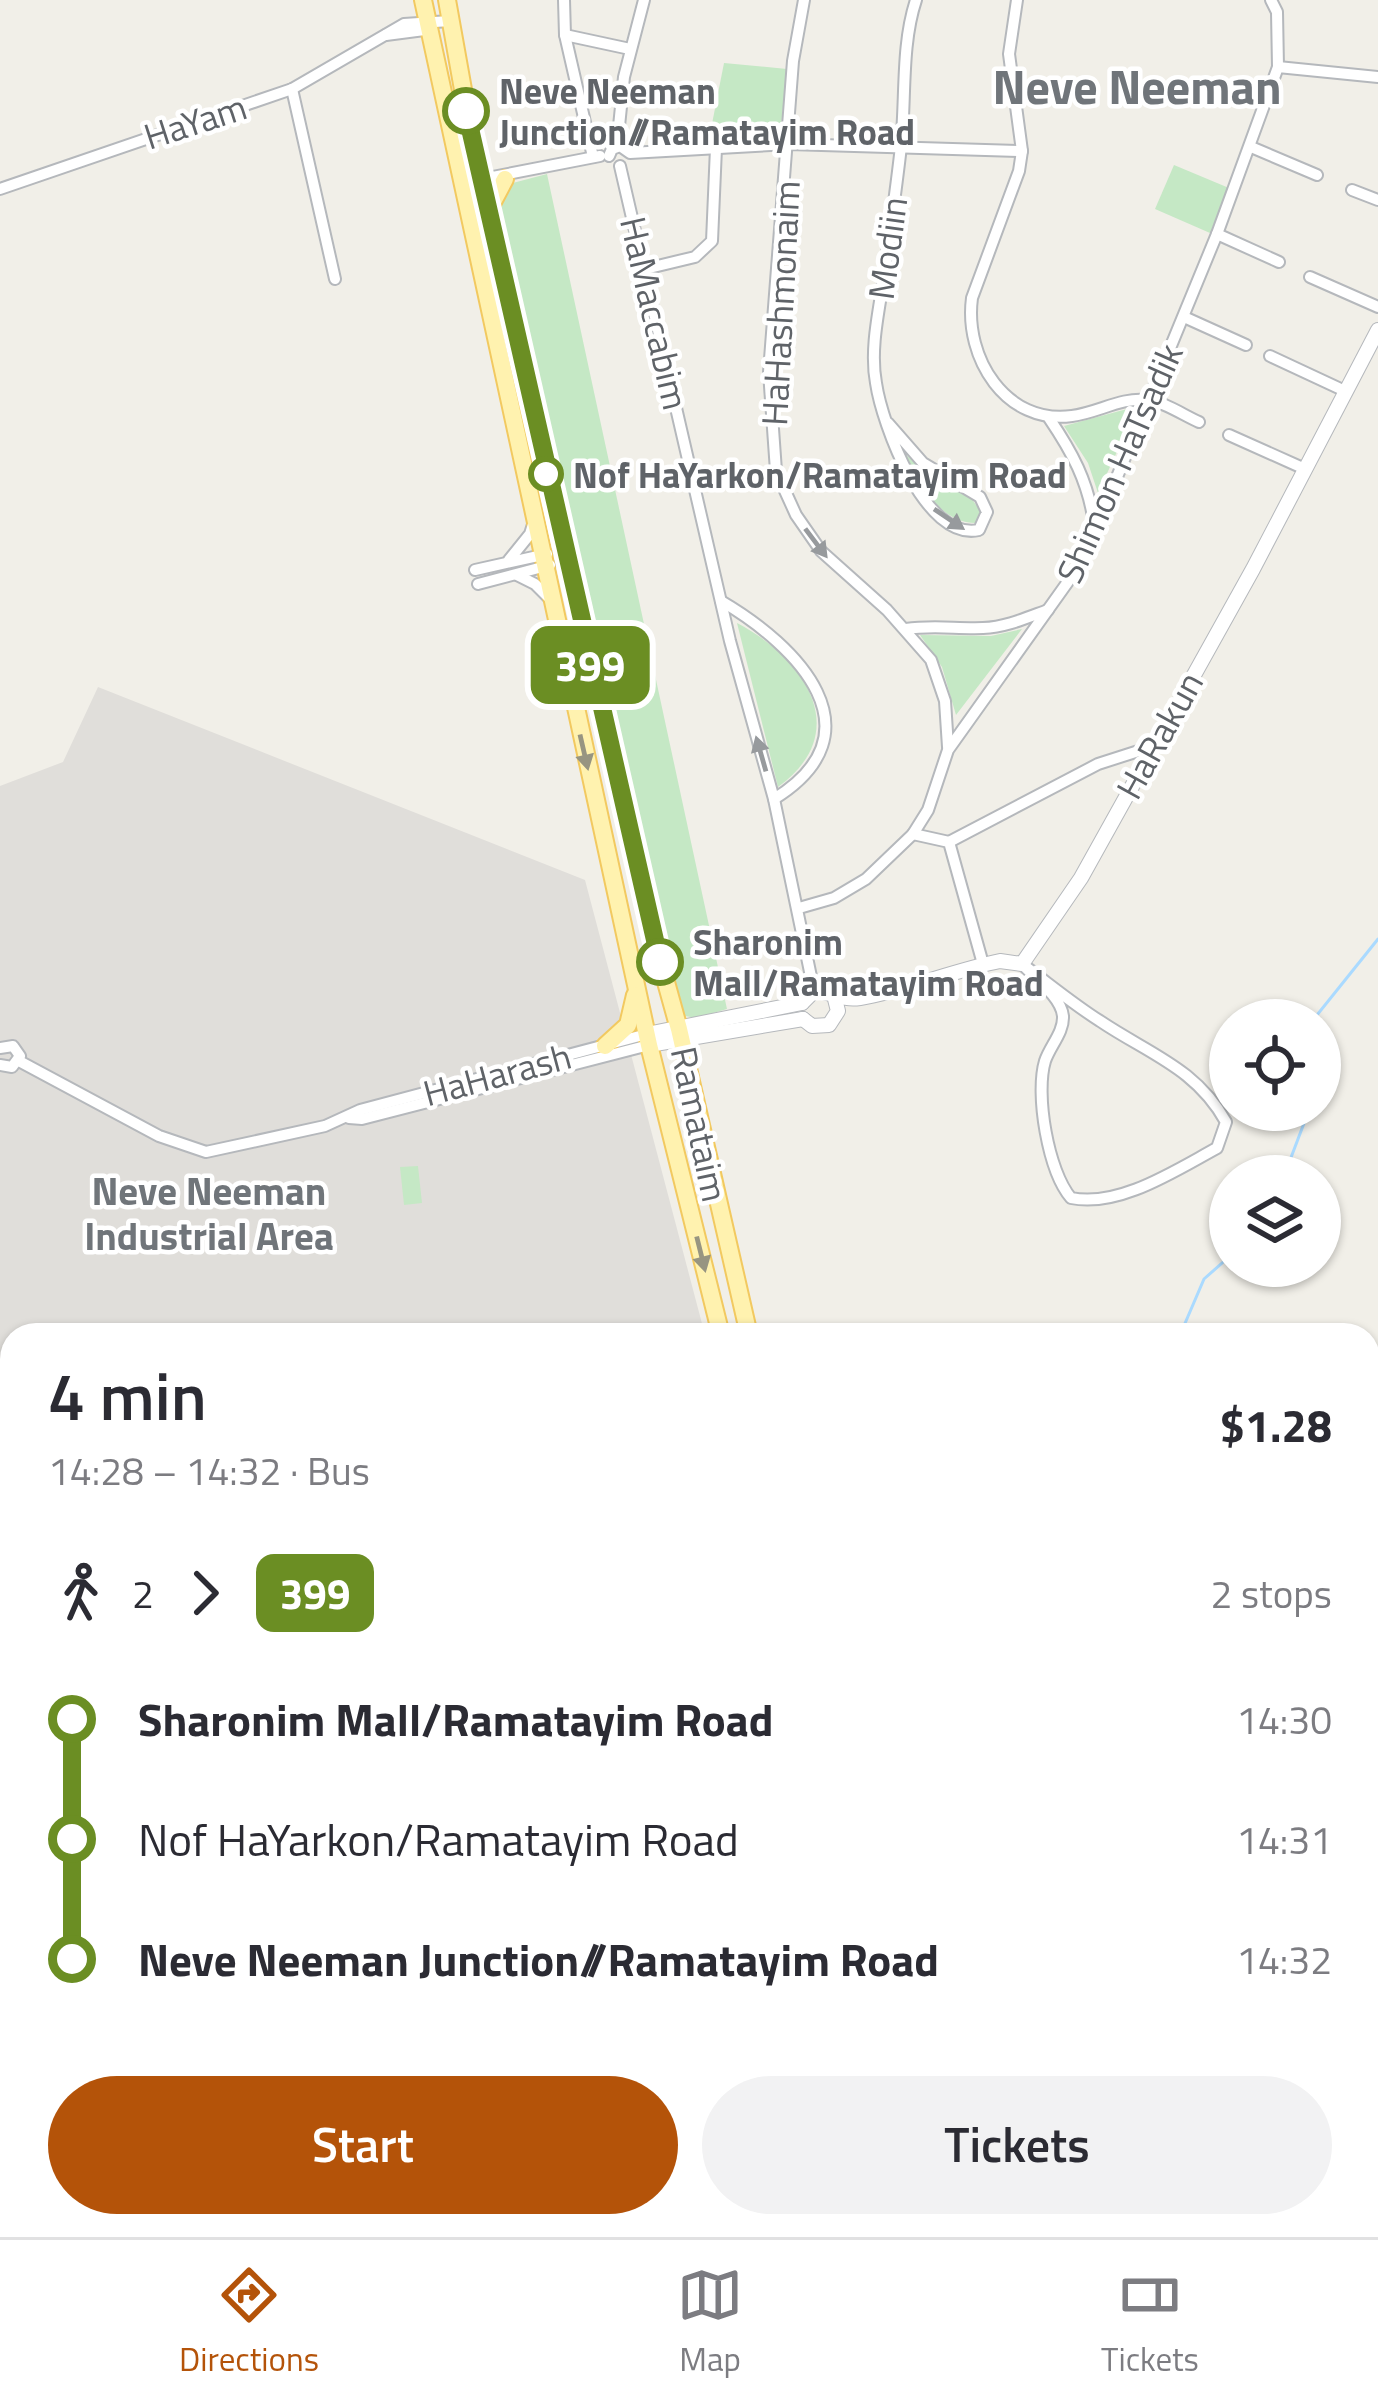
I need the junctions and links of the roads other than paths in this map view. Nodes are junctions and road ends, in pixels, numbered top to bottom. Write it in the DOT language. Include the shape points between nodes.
graph roads {
  1 [pos="423,0"];
  2 [pos="448,0"];
  3 [pos="564,0"];
  4 [pos="644,0"];
  5 [pos="804,0"];
  6 [pos="916,0"];
  7 [pos="1016,0"];
  8 [pos="1271,0"];
  9 [pos="450,21"];
  10 [pos="427,26"];
  11 [pos="565,35"];
  12 [pos="630,49"];
  13 [pos="1278,67"];
  14 [pos="1378,77"];
  15 [pos="292,89"];
  16 [pos="789,144"];
  17 [pos="1251,146"];
  18 [pos="901,147"];
  19 [pos="716,148"];
  20 [pos="613,151"];
  21 [pos="1022,151"];
  22 [pos="630,153"];
  23 [pos="474,156"];
  24 [pos="593,157"];
  25 [pos="620,166"];
  26 [pos="509,175"];
  27 [pos="1317,175"];
  28 [pos="474,184"];
  29 [pos="0,189"];
  30 [pos="1352,190"];
  31 [pos="1378,200"];
  32 [pos="487,213"];
  33 [pos="1217,234"];
  34 [pos="1279,262"];
  35 [pos="645,268"];
  36 [pos="1310,277"];
  37 [pos="335,279"];
  38 [pos="1378,307"];
  39 [pos="1184,317"];
  40 [pos="1378,330"];
  41 [pos="1246,345"];
  42 [pos="1270,356"];
  43 [pos="1346,391"];
  44 [pos="1148,399"];
  45 [pos="1049,418"];
  46 [pos="1199,422"];
  47 [pos="888,423"];
  48 [pos="1229,435"];
  49 [pos="1305,469"];
  50 [pos="534,518"];
  51 [pos="1095,528"];
  52 [pos="565,555"];
  53 [pos="507,561"];
  54 [pos="543,561"];
  55 [pos="475,570"];
  56 [pos="517,575"];
  57 [pos="478,584"];
  58 [pos="550,599"];
  59 [pos="721,601"];
  60 [pos="1051,609"];
  61 [pos="906,628"];
  62 [pos="1150,747"];
  63 [pos="948,750"];
  64 [pos="774,799"];
  65 [pos="914,834"];
  66 [pos="949,842"];
  67 [pos="799,908"];
  68 [pos="982,964"];
  69 [pos="1022,964"];
  70 [pos="636,982"];
  71 [pos="814,992"];
  72 [pos="837,1005"];
  73 [pos="803,1011"];
  74 [pos="686,1029"];
  75 [pos="648,1040"];
  76 [pos="605,1046"];
  77 [pos="0,1048"];
  78 [pos="19,1061"];
  79 [pos="1,1068"];
  80 [pos="349,1118"];
  81 [pos="718,1323"];
  82 [pos="746,1323"];
  1 -- 10 [label="main road, Ramataim"];
  2 -- 9 [label="main road, Ramataim"];
  3 -- 11 [label="street"];
  4 -- 12 [label="street"];
  5 -- 16 [label="street, HaHashmonaim"];
  6 -- 18 [label="street, Modiin"];
  7 -- 21 [label="street" via="1009,54"];
  8 -- 13 [label="street, Shimon HaTsadik"];
  9 -- 10 [label="street, HaYam"];
  9 -- 23 [label="main road, Ramataim"];
  10 -- 15 [label="street, HaYam" via="382,35"];
  10 -- 28 [label="main road, Ramataim"];
  11 -- 12 [label="street"];
  11 -- 24 [label="street"];
  12 -- 20 [label="street"];
  13 -- 14 [label="street"];
  13 -- 17 [label="street, Shimon HaTsadik"];
  15 -- 29 [label="street, HaYam"];
  15 -- 37 [label="street"];
  16 -- 18 [label="street"];
  16 -- 19 [label="street"];
  16 -- 61 [label="street, HaHashmonaim, one-way" via="769,372 776,470 821,551"];
  17 -- 27 [label="street"];
  17 -- 33 [label="street, Shimon HaTsadik"];
  18 -- 21 [label="street"];
  18 -- 47 [label="street, Modiin" via="876,327 875,382"];
  19 -- 22 [label="street"];
  19 -- 35 [label="street" via="712,241 695,257"];
  20 -- 22 [label="street"];
  20 -- 24 [label="street"];
  20 -- 25 [label="street" via="611,162"];
  21 -- 45 [label="street" via="977,279 971,329 991,382"];
  22 -- 25 [label="street"];
  23 -- 26 [label="main road"];
  23 -- 28 [label="main road, Ramataim"];
  24 -- 26 [label="street"];
  25 -- 35 [label="street, HaMaccabim"];
  26 -- 28 [label="street"];
  26 -- 32 [label="main road"];
  28 -- 32 [label="main road, Ramataim"];
  28 -- 50 [label="main road, Ramataim"];
  30 -- 31 [label="street"];
  32 -- 52 [label="main road, Ramataim"];
  33 -- 34 [label="street"];
  33 -- 39 [label="street, Shimon HaTsadik"];
  35 -- 59 [label="street, HaMaccabim"];
  36 -- 38 [label="street"];
  39 -- 41 [label="street"];
  39 -- 44 [label="street, Shimon HaTsadik"];
  40 -- 43 [label="street, HaRakun"];
  42 -- 43 [label="street"];
  43 -- 49 [label="street, HaRakun"];
  44 -- 45 [label="street"];
  44 -- 46 [label="street"];
  44 -- 51 [label="street, Shimon HaTsadik"];
  45 -- 51 [label="street" via="1089,489"];
  47 -- 47 [label="street, Modiin, one-way" via="918,492 948,521 980,530 987,512 980,496 923,464"];
  48 -- 49 [label="street"];
  49 -- 62 [label="street, HaRakun"];
  50 -- 53 [label="street"];
  50 -- 54 [label="main road, Ramataim"];
  51 -- 60 [label="street, Shimon HaTsadik"];
  52 -- 54 [label="street"];
  52 -- 74 [label="main road, Ramataim" via="643,898"];
  53 -- 54 [label="street"];
  53 -- 55 [label="street"];
  54 -- 56 [label="street"];
  54 -- 58 [label="main road, Ramataim"];
  56 -- 57 [label="street"];
  56 -- 58 [label="street"];
  58 -- 70 [label="main road, Ramataim, one-way"];
  64 -- 59 [label="street, HaMaccabim, one-way"];
  59 -- 64 [label="street" via="783,645 824,706 820,754 799,783"];
  60 -- 61 [label="street" via="986,628"];
  60 -- 63 [label="street, Shimon HaTsadik"];
  61 -- 63 [label="street, HaHashmonaim" via="938,680"];
  62 -- 66 [label="street" via="1098,764"];
  62 -- 69 [label="street, HaRakun" via="1081,878"];
  63 -- 65 [label="street, Shimon HaTsadik"];
  64 -- 67 [label="street, HaMaccabim"];
  65 -- 66 [label="street"];
  65 -- 67 [label="street, Shimon HaTsadik" via="866,879"];
  66 -- 68 [label="street"];
  67 -- 71 [label="street, HaMaccabim"];
  68 -- 69 [label="street"];
  68 -- 72 [label="street"];
  69 -- 69 [label="street" via="1063,1013 1040,1097 1071,1198 1105,1198 1217,1148 1226,1122 1212,1096"];
  70 -- 75 [label="main road, Ramataim"];
  70 -- 76 [label="main road" via="628,1025"];
  71 -- 72 [label="street"];
  71 -- 73 [label="street"];
  72 -- 73 [label="street" via="824,1028 812,1027"];
  73 -- 74 [label="street"];
  74 -- 75 [label="street"];
  74 -- 82 [label="main road, Ramataim" via="686,1060"];
  75 -- 76 [label="street, HaHarash"];
  75 -- 80 [label="street, HaHarash"];
  75 -- 81 [label="main road, Ramataim, one-way"];
  76 -- 80 [label="street, HaHarash"];
  77 -- 78 [label="street, HaHarash" via="15,1047"];
  78 -- 79 [label="street"];
  78 -- 80 [label="street, HaHarash" via="198,1150"];
}
